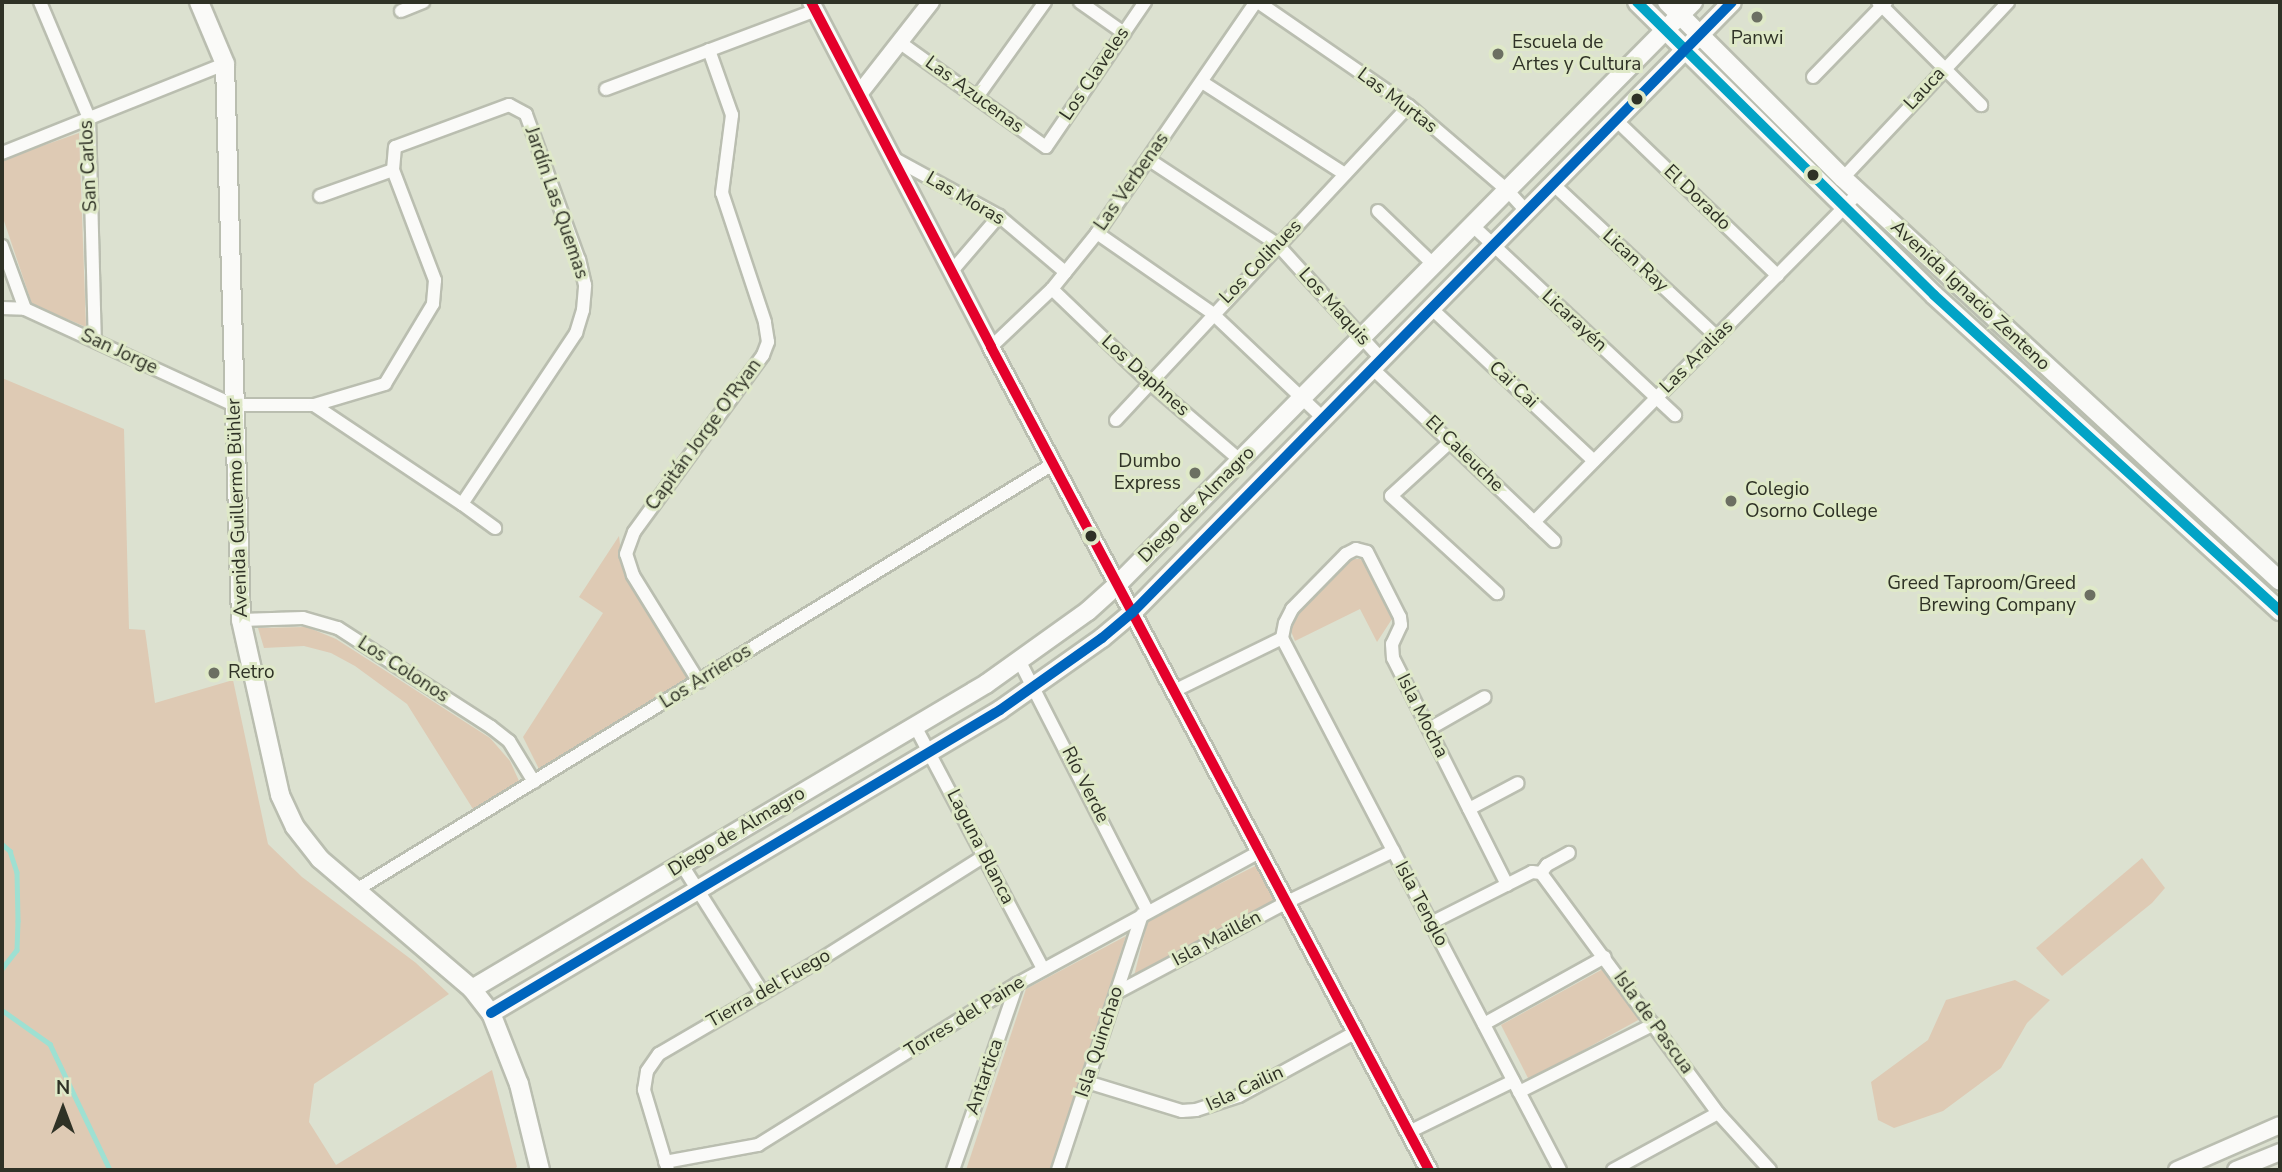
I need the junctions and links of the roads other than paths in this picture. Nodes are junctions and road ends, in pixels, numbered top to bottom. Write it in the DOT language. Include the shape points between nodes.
graph roads {
  1 [pos="40,2"];
  2 [pos="199,2"];
  3 [pos="423,2"];
  4 [pos="932,2"];
  5 [pos="1045,2"];
  6 [pos="1080,2"];
  7 [pos="1145,2"];
  8 [pos="1257,2"];
  9 [pos="1637,2"];
  10 [pos="1667,2"];
  11 [pos="1693,2"];
  12 [pos="1732,2"];
  13 [pos="2008,2"];
  14 [pos="1882,3"];
  15 [pos="813,6"];
  16 [pos="401,11"];
  17 [pos="1681,15"];
  18 [pos="1665,31"];
  19 [pos="1124,33"];
  20 [pos="1701,35"];
  21 [pos="902,44"];
  22 [pos="709,50"];
  23 [pos="1686,51"];
  24 [pos="225,64"];
  25 [pos="1944,67"];
  26 [pos="1813,77"];
  27 [pos="1202,82"];
  28 [pos="606,89"];
  29 [pos="859,94"];
  30 [pos="977,97"];
  31 [pos="1982,104"];
  32 [pos="1409,106"];
  33 [pos="89,118"];
  34 [pos="1617,121"];
  35 [pos="1046,147"];
  36 [pos="2,153"];
  37 [pos="892,158"];
  38 [pos="1148,159"];
  39 [pos="393,170"];
  40 [pos="1345,174"];
  41 [pos="1843,178"];
  42 [pos="1554,185"];
  43 [pos="1508,191"];
  44 [pos="1859,193"];
  45 [pos="320,196"];
  46 [pos="1844,208"];
  47 [pos="1378,211"];
  48 [pos="1527,212"];
  49 [pos="999,216"];
  50 [pos="1473,226"];
  51 [pos="1097,233"];
  52 [pos="1277,244"];
  53 [pos="2,246"];
  54 [pos="1494,246"];
  55 [pos="1434,265"];
  56 [pos="951,272"];
  57 [pos="1065,272"];
  58 [pos="1778,275"];
  59 [pos="1950,279"];
  60 [pos="1052,289"];
  61 [pos="1934,295"];
  62 [pos="2,308"];
  63 [pos="25,309"];
  64 [pos="1432,309"];
  65 [pos="1213,313"];
  66 [pos="1717,337"];
  67 [pos="1362,338"];
  68 [pos="95,340"];
  69 [pos="991,347"];
  70 [pos="1378,365"];
  71 [pos="1149,382"];
  72 [pos="1303,398"];
  73 [pos="1657,398"];
  74 [pos="234,405"];
  75 [pos="314,405"];
  76 [pos="1675,415"];
  77 [pos="1324,419"];
  78 [pos="1116,420"];
  79 [pos="2112,428"];
  80 [pos="1451,441"];
  81 [pos="2098,443"];
  82 [pos="1241,461"];
  83 [pos="1594,461"];
  84 [pos="1053,464"];
  85 [pos="462,504"];
  86 [pos="1534,522"];
  87 [pos="495,528"];
  88 [pos="1554,541"];
  89 [pos="2280,581"];
  90 [pos="1117,585"];
  91 [pos="1497,593"];
  92 [pos="2280,611"];
  93 [pos="1132,613"];
  94 [pos="241,620"];
  95 [pos="1282,638"];
  96 [pos="1020,662"];
  97 [pos="699,682"];
  98 [pos="1035,687"];
  99 [pos="1174,691"];
  100 [pos="1485,698"];
  101 [pos="915,726"];
  102 [pos="1429,729"];
  103 [pos="930,751"];
  104 [pos="534,782"];
  105 [pos="1518,783"];
  106 [pos="1469,809"];
  107 [pos="1393,851"];
  108 [pos="1259,852"];
  109 [pos="1569,853"];
  110 [pos="984,856"];
  111 [pos="682,864"];
  112 [pos="1541,873"];
  113 [pos="1507,885"];
  114 [pos="358,889"];
  115 [pos="697,891"];
  116 [pos="1287,902"];
  117 [pos="1144,912"];
  118 [pos="1431,923"];
  119 [pos="1605,957"];
  120 [pos="1043,969"];
  121 [pos="1017,984"];
  122 [pos="472,989"];
  123 [pos="1118,992"];
  124 [pos="763,993"];
  125 [pos="491,1013"];
  126 [pos="1483,1024"];
  127 [pos="1654,1024"];
  128 [pos="1356,1032"];
  129 [pos="1087,1082"];
  130 [pos="1516,1087"];
  131 [pos="1717,1113"];
  132 [pos="2280,1125"];
  133 [pos="1409,1132"];
  134 [pos="2240,1142"];
  135 [pos="2280,1152"];
  136 [pos="666,1166"];
  137 [pos="1423,1168"];
  138 [pos="2246,1168"];
  139 [pos="540,1170"];
  140 [pos="953,1170"];
  141 [pos="1058,1170"];
  142 [pos="1560,1170"];
  143 [pos="1613,1170"];
  144 [pos="1770,1170"];
  145 [pos="2177,1170"];
  1 -- 33 [label="street, San Carlos"];
  2 -- 24 [label="main road, Avenida Guillermo Bühler"];
  3 -- 16 [label="street"];
  4 -- 21 [label="street"];
  5 -- 30 [label="street"];
  6 -- 19 [label="street"];
  7 -- 19 [label="street, Los Claveles"];
  8 -- 27 [label="street, Las Verbenas"];
  8 -- 32 [label="street, Las Murtas"];
  9 -- 18 [label="main road, Avenida Ignacio Zenteno"];
  10 -- 17 [label="main road, Avenida Ignacio Zenteno"];
  11 -- 17 [label="main road, Diego de Almagro"];
  12 -- 20 [label="main road, Diego de Almagro"];
  13 -- 25 [label="street, Lauca"];
  14 -- 25 [label="street"];
  14 -- 26 [label="street"];
  15 -- 22 [label="street"];
  15 -- 29 [label="street"];
  17 -- 18 [label="main road, Diego de Almagro"];
  17 -- 20 [label="main road, Avenida Ignacio Zenteno"];
  18 -- 23 [label="main road, Avenida Ignacio Zenteno"];
  18 -- 43 [label="main road, Diego de Almagro"];
  19 -- 35 [label="street, Los Claveles"];
  20 -- 23 [label="main road, Diego de Almagro"];
  20 -- 41 [label="main road, Avenida Ignacio Zenteno"];
  21 -- 29 [label="street"];
  21 -- 30 [label="street, Las Azucenas"];
  22 -- 28 [label="street"];
  22 -- 97 [label="street, Capitán Jorge O'Ryan" via="732,115 722,193 768,342 630,537 626,554 633,575"];
  23 -- 34 [label="main road, Diego de Almagro"];
  23 -- 46 [label="main road, Avenida Ignacio Zenteno"];
  24 -- 33 [label="street"];
  24 -- 74 [label="main road, Avenida Guillermo Bühler"];
  25 -- 31 [label="street"];
  25 -- 41 [label="street, Lauca"];
  27 -- 38 [label="street, Las Verbenas"];
  27 -- 40 [label="street"];
  29 -- 37 [label="street"];
  30 -- 35 [label="street, Las Azucenas"];
  32 -- 40 [label="street, Los Colihues"];
  32 -- 43 [label="street, Las Murtas"];
  33 -- 36 [label="street"];
  33 -- 68 [label="street, San Carlos"];
  34 -- 42 [label="main road, Diego de Almagro"];
  34 -- 58 [label="street, El Dorado"];
  37 -- 49 [label="street, Las Moras"];
  37 -- 56 [label="street"];
  38 -- 51 [label="street, Las Verbenas"];
  38 -- 52 [label="street, Los Maquis"];
  39 -- 45 [label="street"];
  39 -- 75 [label="street" via="435,280 433,304 385,384"];
  39 -- 85 [label="street, Jardín Las Quemas" via="395,147 509,105 526,114 583,272 585,298 576,333"];
  40 -- 52 [label="street, Los Colihues"];
  41 -- 44 [label="main road, Avenida Ignacio Zenteno"];
  42 -- 48 [label="main road, Diego de Almagro"];
  42 -- 66 [label="street, Lican Ray"];
  43 -- 48 [label="street, Las Murtas"];
  43 -- 50 [label="main road, Diego de Almagro"];
  44 -- 46 [label="street, Las Aralias"];
  44 -- 59 [label="main road, Avenida Ignacio Zenteno"];
  46 -- 58 [label="street, Las Aralias"];
  46 -- 61 [label="main road, Avenida Ignacio Zenteno"];
  47 -- 55 [label="street"];
  48 -- 54 [label="main road, Diego de Almagro"];
  49 -- 56 [label="street"];
  49 -- 57 [label="street, Las Moras"];
  50 -- 54 [label="street, Licarayén"];
  50 -- 55 [label="main road, Diego de Almagro"];
  51 -- 57 [label="street, Las Verbenas"];
  51 -- 65 [label="street"];
  52 -- 65 [label="street, Los Colihues"];
  52 -- 67 [label="street, Los Maquis"];
  53 -- 63 [label="street"];
  54 -- 64 [label="main road, Diego de Almagro"];
  54 -- 73 [label="street, Licarayén"];
  55 -- 67 [label="main road, Diego de Almagro"];
  56 -- 69 [label="street"];
  57 -- 60 [label="street, Las Verbenas"];
  58 -- 66 [label="street, Las Aralias"];
  59 -- 61 [label="main road"];
  59 -- 79 [label="main road, Avenida Ignacio Zenteno"];
  60 -- 69 [label="street, Las Verbenas"];
  60 -- 71 [label="street, Los Daphnes"];
  61 -- 81 [label="main road, Avenida Ignacio Zenteno"];
  62 -- 63 [label="street, San Jorge"];
  63 -- 68 [label="street, San Jorge"];
  64 -- 70 [label="main road, Diego de Almagro"];
  64 -- 83 [label="street, Cai Cai"];
  65 -- 71 [label="street, Los Colihues"];
  65 -- 72 [label="street"];
  66 -- 73 [label="street, Las Aralias"];
  67 -- 70 [label="street, Los Maquis"];
  67 -- 72 [label="main road, Diego de Almagro"];
  68 -- 74 [label="street, San Jorge"];
  69 -- 84 [label="street"];
  70 -- 77 [label="main road, Diego de Almagro"];
  70 -- 80 [label="street, El Caleuche"];
  71 -- 78 [label="street, Los Colihues"];
  71 -- 82 [label="street, Los Daphnes"];
  72 -- 77 [label="street"];
  72 -- 82 [label="main road, Diego de Almagro"];
  73 -- 76 [label="street, Licarayén"];
  73 -- 83 [label="street, Las Aralias"];
  74 -- 75 [label="street"];
  74 -- 94 [label="main road, Avenida Guillermo Bühler"];
  75 -- 85 [label="street"];
  77 -- 93 [label="main road, Diego de Almagro"];
  79 -- 81 [label="main road"];
  79 -- 89 [label="main road, Avenida Ignacio Zenteno"];
  80 -- 86 [label="street, El Caleuche"];
  80 -- 91 [label="street" via="1391,496"];
  81 -- 92 [label="main road, Avenida Ignacio Zenteno"];
  82 -- 90 [label="main road, Diego de Almagro"];
  83 -- 86 [label="street, Las Aralias"];
  84 -- 90 [label="street"];
  84 -- 97 [label="street, Los Arrieros"];
  85 -- 87 [label="street"];
  86 -- 88 [label="street, El Caleuche"];
  90 -- 93 [label="street"];
  90 -- 96 [label="main road, Diego de Almagro"];
  93 -- 98 [label="main road, Diego de Almagro"];
  93 -- 99 [label="street"];
  94 -- 104 [label="street, Los Colonos" via="303,618 338,628 500,734 520,756"];
  94 -- 114 [label="main road, Avenida Guillermo Bühler" via="283,802 309,846 331,870"];
  95 -- 99 [label="street"];
  95 -- 102 [label="street, Isla Mocha" via="1292,608 1346,554 1360,548 1374,562 1400,617 1391,654"];
  95 -- 107 [label="street, Isla Tenglo"];
  96 -- 98 [label="street, Río Verde"];
  96 -- 101 [label="main road, Diego de Almagro"];
  97 -- 104 [label="street, Los Arrieros"];
  98 -- 103 [label="main road, Diego de Almagro"];
  98 -- 117 [label="street, Río Verde"];
  99 -- 108 [label="street"];
  100 -- 102 [label="street"];
  101 -- 103 [label="street, Laguna Blanca"];
  101 -- 111 [label="main road, Diego de Almagro"];
  102 -- 106 [label="street, Isla Mocha"];
  103 -- 110 [label="street, Laguna Blanca"];
  103 -- 115 [label="main road, Diego de Almagro"];
  104 -- 114 [label="street, Los Arrieros"];
  105 -- 106 [label="street"];
  106 -- 113 [label="street, Isla Mocha"];
  107 -- 116 [label="street, Isla Maillén"];
  107 -- 118 [label="street, Isla Tenglo"];
  108 -- 116 [label="street"];
  108 -- 117 [label="street, Torres del Paine"];
  109 -- 112 [label="street"];
  110 -- 120 [label="street, Laguna Blanca"];
  110 -- 124 [label="street, Tierra del Fuego"];
  111 -- 115 [label="street"];
  111 -- 122 [label="main road, Diego de Almagro"];
  112 -- 113 [label="street"];
  112 -- 119 [label="street, Isla de Pascua"];
  113 -- 118 [label="street"];
  114 -- 122 [label="main road, Avenida Guillermo Bühler"];
  115 -- 124 [label="street"];
  115 -- 125 [label="main road, Diego de Almagro"];
  116 -- 123 [label="street, Isla Maillén"];
  116 -- 128 [label="street"];
  117 -- 120 [label="street, Torres del Paine"];
  117 -- 123 [label="street, Isla Quinchao"];
  118 -- 126 [label="street, Isla Tenglo"];
  119 -- 126 [label="street"];
  119 -- 127 [label="street, Isla de Pascua"];
  120 -- 121 [label="street, Torres del Paine"];
  121 -- 136 [label="street, Torres del Paine" via="758,1145"];
  121 -- 140 [label="street, Antartica"];
  122 -- 125 [label="main road, Avenida Guillermo Bühler"];
  123 -- 129 [label="street, Isla Quinchao"];
  124 -- 136 [label="street, Tierra del Fuego" via="666,1048 650,1064 644,1090"];
  125 -- 139 [label="main road, Avenida Guillermo Bühler" via="516,1075"];
  126 -- 130 [label="street, Isla Tenglo"];
  127 -- 130 [label="street"];
  127 -- 131 [label="street, Isla de Pascua"];
  128 -- 129 [label="street, Isla Cailin" via="1239,1096 1196,1110 1182,1111"];
  128 -- 133 [label="street"];
  129 -- 141 [label="street, Isla Quinchao"];
  130 -- 133 [label="street"];
  130 -- 142 [label="street, Isla Tenglo"];
  131 -- 143 [label="street"];
  131 -- 144 [label="street, Isla de Pascua"];
  132 -- 134 [label="street"];
  133 -- 137 [label="street"];
  134 -- 138 [label="street"];
  134 -- 145 [label="street"];
  135 -- 138 [label="street"];
}
